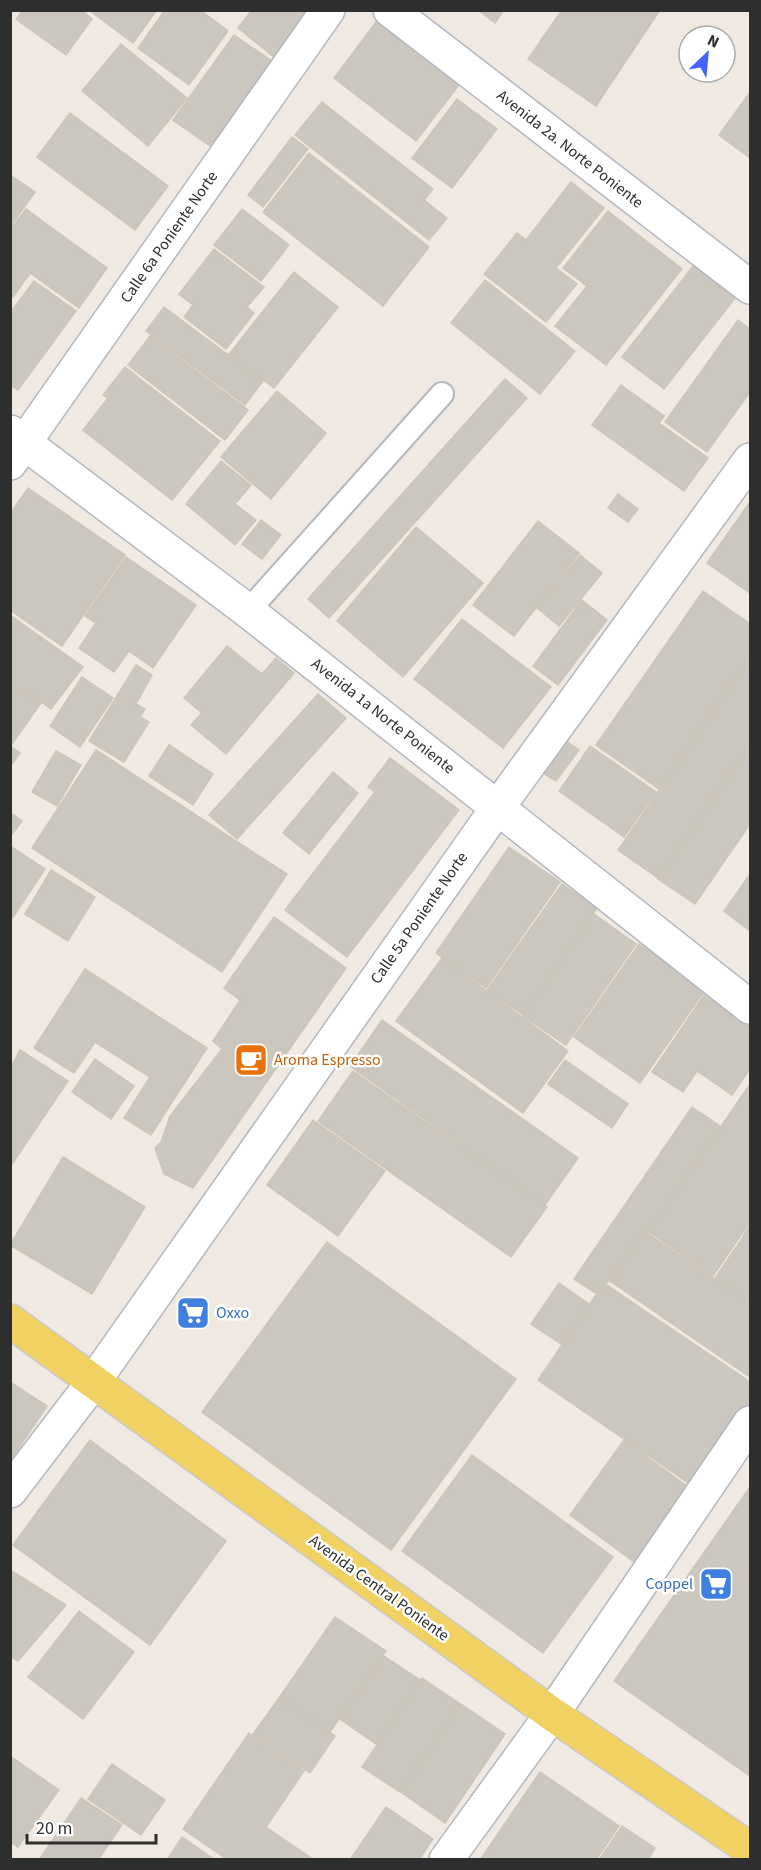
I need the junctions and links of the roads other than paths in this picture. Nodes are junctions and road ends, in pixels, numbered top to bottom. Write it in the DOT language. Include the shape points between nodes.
graph roads {
  1 [pos="328,10"];
  2 [pos="390,10"];
  3 [pos="750,287"];
  4 [pos="442,394"];
  5 [pos="15,446"];
  6 [pos="750,460"];
  7 [pos="248,611"];
  8 [pos="498,807"];
  9 [pos="750,1007"];
  10 [pos="10,1321"];
  11 [pos="94,1381"];
  12 [pos="750,1423"];
  13 [pos="10,1491"];
  14 [pos="552,1714"];
  15 [pos="750,1849"];
  16 [pos="446,1860"];
  1 -- 5 [label="street, Calle 6a Poniente Norte"];
  2 -- 3 [label="street, Avenida 2a. Norte Poniente"];
  4 -- 7 [label="lane"];
  5 -- 7 [label="street, Avenida 1a Norte Poniente"];
  6 -- 8 [label="street, Calle 5a Poniente Norte"];
  7 -- 8 [label="street, Avenida 1a Norte Poniente"];
  8 -- 9 [label="street, Avenida 1a Norte Poniente"];
  8 -- 11 [label="street, Calle 5a Poniente Norte"];
  10 -- 11 [label="main road, Avenida Central Poniente"];
  11 -- 13 [label="street, Calle 5a Poniente Norte"];
  11 -- 14 [label="main road, Avenida Central Poniente"];
  12 -- 14 [label="street"];
  14 -- 15 [label="main road, Avenida Central Poniente"];
  14 -- 16 [label="street"];
}
